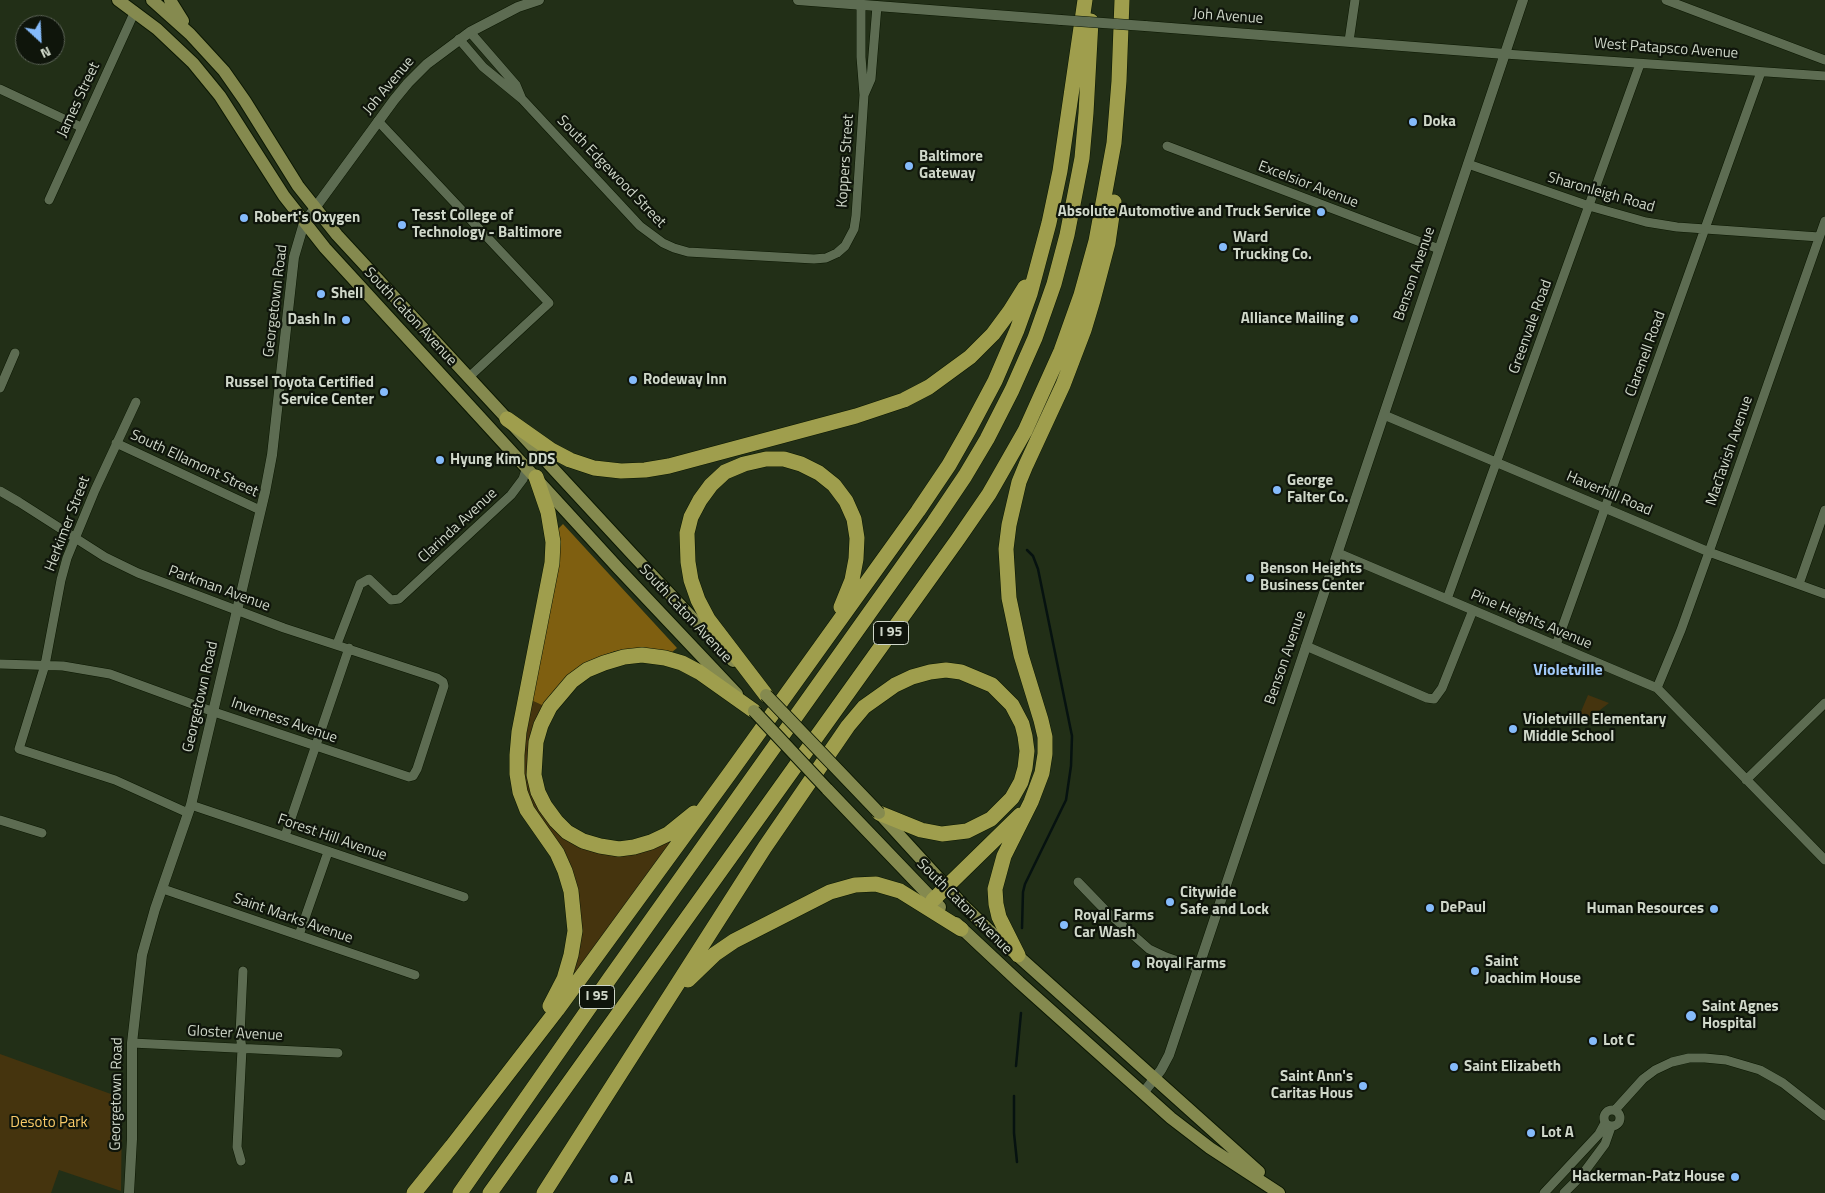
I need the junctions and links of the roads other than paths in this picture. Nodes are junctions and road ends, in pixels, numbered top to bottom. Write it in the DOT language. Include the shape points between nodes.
graph roads {
  1 [pos="118,0"];
  2 [pos="144,0"];
  3 [pos="152,0"];
  4 [pos="170,0"];
  5 [pos="539,0"];
  6 [pos="798,0"];
  7 [pos="1085,0"];
  8 [pos="1091,0"];
  9 [pos="1122,0"];
  10 [pos="1355,0"];
  11 [pos="1522,0"];
  12 [pos="1666,0"];
  13 [pos="861,5"];
  14 [pos="877,6"];
  15 [pos="135,11"];
  16 [pos="470,32"];
  17 [pos="190,34"];
  18 [pos="459,39"];
  19 [pos="1349,41"];
  20 [pos="1505,54"];
  21 [pos="1825,60"];
  22 [pos="1640,64"];
  23 [pos="1760,72"];
  24 [pos="1825,76"];
  25 [pos="0,89"];
  26 [pos="864,95"];
  27 [pos="522,99"];
  28 [pos="378,121"];
  29 [pos="81,127"];
  30 [pos="1167,146"];
  31 [pos="1468,164"];
  32 [pos="49,200"];
  33 [pos="1589,206"];
  34 [pos="314,208"];
  35 [pos="1825,221"];
  36 [pos="304,223"];
  37 [pos="1050,223"];
  38 [pos="854,229"];
  39 [pos="1704,230"];
  40 [pos="1819,237"];
  41 [pos="1440,249"];
  42 [pos="16,353"];
  43 [pos="469,377"];
  44 [pos="0,388"];
  45 [pos="136,402"];
  46 [pos="1384,415"];
  47 [pos="507,419"];
  48 [pos="116,443"];
  49 [pos="1497,462"];
  50 [pos="531,472"];
  51 [pos="0,491"];
  52 [pos="1606,507"];
  53 [pos="260,510"];
  54 [pos="1825,510"];
  55 [pos="74,538"];
  56 [pos="1709,552"];
  57 [pos="1338,553"];
  58 [pos="1799,584"];
  59 [pos="1825,594"];
  60 [pos="1447,599"];
  61 [pos="236,610"];
  62 [pos="1473,610"];
  63 [pos="338,644"];
  64 [pos="1306,646"];
  65 [pos="1556,646"];
  66 [pos="820,647"];
  67 [pos="349,648"];
  68 [pos="0,664"];
  69 [pos="45,665"];
  70 [pos="1657,688"];
  71 [pos="766,695"];
  72 [pos="1825,703"];
  73 [pos="214,712"];
  74 [pos="754,712"];
  75 [pos="316,746"];
  76 [pos="19,749"];
  77 [pos="730,773"];
  78 [pos="412,776"];
  79 [pos="1746,780"];
  80 [pos="1031,802"];
  81 [pos="189,809"];
  82 [pos="879,814"];
  83 [pos="0,820"];
  84 [pos="42,833"];
  85 [pos="285,836"];
  86 [pos="328,852"];
  87 [pos="1825,860"];
  88 [pos="1078,882"];
  89 [pos="946,887"];
  90 [pos="163,889"];
  91 [pos="464,897"];
  92 [pos="932,900"];
  93 [pos="962,929"];
  94 [pos="299,935"];
  95 [pos="1018,956"];
  96 [pos="1198,968"];
  97 [pos="243,971"];
  98 [pos="414,975"];
  99 [pos="644,1039"];
  100 [pos="132,1043"];
  101 [pos="242,1048"];
  102 [pos="338,1053"];
  103 [pos="1155,1079"];
  104 [pos="1144,1092"];
  105 [pos="1825,1116"];
  106 [pos="1608,1125"];
  107 [pos="452,1146"];
  108 [pos="241,1161"];
  109 [pos="129,1193"];
  110 [pos="414,1193"];
  111 [pos="460,1193"];
  112 [pos="490,1193"];
  113 [pos="544,1193"];
  114 [pos="1279,1193"];
  115 [pos="1283,1193"];
  116 [pos="1544,1193"];
  117 [pos="1564,1193"];
  1 -- 15 [label="main road"];
  2 -- 15 [label="main road"];
  3 -- 17 [label="main road, South Caton Avenue"];
  4 -- 17 [label="main road, South Caton Avenue"];
  5 -- 16 [label="street, Joh Avenue"];
  6 -- 13 [label="street, Joh Avenue"];
  7 -- 37 [label="highway"];
  8 -- 111 [label="highway, I 95" via="1086,113 1074,207 1042,320 1000,415 949,500"];
  9 -- 80 [label="highway" via="1120,143 1108,243 1084,330 1019,482 1006,549 1009,598 1021,655 1045,737 1042,773"];
  9 -- 112 [label="highway, I 95" via="1114,143 1096,241 1064,342 1025,431 963,532"];
  10 -- 19 [label="street"];
  11 -- 20 [label="street, Benson Avenue"];
  12 -- 21 [label="street"];
  13 -- 14 [label="street, Joh Avenue"];
  13 -- 26 [label="street, Koppers Street"];
  14 -- 19 [label="street, Joh Avenue, bridge"];
  14 -- 26 [label="street, Koppers Street" via="871,79"];
  15 -- 29 [label="street, James Street"];
  15 -- 36 [label="main road, South Caton Avenue" via="177,47 210,82"];
  16 -- 18 [label="street, Joh Avenue"];
  16 -- 27 [label="street, South Edgewood Street" via="516,85"];
  17 -- 34 [label="main road, South Caton Avenue" via="235,86"];
  18 -- 27 [label="street, South Edgewood Street" via="483,67"];
  18 -- 28 [label="street, Joh Avenue" via="414,77"];
  19 -- 20 [label="street, Joh Avenue"];
  20 -- 22 [label="street, West Patapsco Avenue"];
  20 -- 31 [label="street, Benson Avenue"];
  22 -- 23 [label="street, West Patapsco Avenue"];
  22 -- 33 [label="street, Greenvale Road"];
  23 -- 24 [label="street, West Patapsco Avenue"];
  23 -- 39 [label="street, Clarenell Road"];
  25 -- 29 [label="street"];
  26 -- 38 [label="street, Koppers Street"];
  27 -- 38 [label="street, South Edgewood Street" via="640,226 652,237 674,248 688,252 826,258 845,246"];
  28 -- 34 [label="street, Joh Avenue"];
  28 -- 43 [label="street" via="549,303"];
  29 -- 32 [label="street, James Street"];
  30 -- 41 [label="street, Excelsior Avenue"];
  31 -- 33 [label="street, Sharonleigh Road"];
  31 -- 41 [label="street, Benson Avenue"];
  33 -- 39 [label="street, Sharonleigh Road" via="1646,222"];
  33 -- 49 [label="street, Greenvale Road"];
  34 -- 36 [label="street, Georgetown Road"];
  34 -- 43 [label="main road, South Caton Avenue"];
  35 -- 40 [label="street, MacTavish Avenue"];
  36 -- 50 [label="main road, South Caton Avenue"];
  36 -- 53 [label="street, Georgetown Road" via="294,257 272,455"];
  37 -- 47 [label="highway" via="1023,291 993,334 970,357 929,387 879,410 669,466 621,471 594,468 570,460"];
  37 -- 66 [label="highway" via="1017,330 970,428 918,511"];
  39 -- 40 [label="street, Sharonleigh Road"];
  39 -- 52 [label="street, Clarenell Road"];
  40 -- 56 [label="street, MacTavish Avenue"];
  41 -- 46 [label="street, Benson Avenue"];
  42 -- 44 [label="street"];
  43 -- 47 [label="main road, South Caton Avenue"];
  45 -- 48 [label="street, Herkimer Street"];
  46 -- 49 [label="street, Haverhill Road"];
  46 -- 57 [label="street, Benson Avenue"];
  47 -- 71 [label="main road, South Caton Avenue" via="632,556"];
  48 -- 53 [label="street, South Ellamont Street"];
  48 -- 55 [label="street, Herkimer Street"];
  49 -- 52 [label="street, Haverhill Road"];
  49 -- 60 [label="street, Greenvale Road"];
  50 -- 63 [label="street, Clarinda Avenue" via="511,495 399,599 391,600 372,581 364,581 358,587"];
  50 -- 74 [label="main road, South Caton Avenue"];
  50 -- 107 [label="highway" via="550,520 553,549 519,732 517,774 527,810 557,853 565,871 571,891 575,931 564,979 550,1005"];
  51 -- 55 [label="street, Parkman Avenue"];
  52 -- 56 [label="street, Haverhill Road"];
  52 -- 65 [label="street, Clarenell Road"];
  53 -- 61 [label="street, Georgetown Road"];
  54 -- 58 [label="street"];
  55 -- 61 [label="street, Parkman Avenue" via="125,568"];
  55 -- 69 [label="street, Herkimer Street" via="60,580"];
  56 -- 58 [label="street, Haverhill Road"];
  56 -- 70 [label="street, MacTavish Avenue"];
  57 -- 60 [label="street, Pine Heights Avenue"];
  57 -- 64 [label="street, Benson Avenue"];
  58 -- 59 [label="street, Haverhill Road"];
  60 -- 62 [label="street, Pine Heights Avenue"];
  61 -- 63 [label="street, Parkman Avenue"];
  61 -- 73 [label="street, Georgetown Road"];
  62 -- 64 [label="street" via="1442,688 1434,699"];
  62 -- 65 [label="street, Pine Heights Avenue"];
  63 -- 67 [label="street, Parkman Avenue"];
  64 -- 96 [label="street, Benson Avenue"];
  65 -- 70 [label="street, Pine Heights Avenue"];
  66 -- 71 [label="highway" via="844,602 856,559 854,519 846,501 819,472 784,459 766,459 726,472 711,485 692,517 687,533 688,562 698,600 708,620"];
  66 -- 77 [label="highway"];
  67 -- 75 [label="street"];
  67 -- 78 [label="street, Parkman Avenue" via="443,682 444,689"];
  68 -- 69 [label="street, Inverness Avenue"];
  69 -- 73 [label="street, Inverness Avenue" via="110,674"];
  69 -- 76 [label="street, Herkimer Street"];
  70 -- 79 [label="street, Pine Heights Avenue"];
  71 -- 82 [label="main road, South Caton Avenue, bridge"];
  72 -- 79 [label="street"];
  73 -- 75 [label="street, Inverness Avenue"];
  73 -- 81 [label="street, Georgetown Road"];
  74 -- 77 [label="highway" via="682,663 650,656 624,657 604,662 572,681 550,707 536,742 534,775 545,806 568,832 600,846 634,847 668,834 697,810"];
  74 -- 92 [label="main road, South Caton Avenue, bridge"];
  75 -- 78 [label="street, Inverness Avenue" via="406,777"];
  75 -- 85 [label="street"];
  76 -- 81 [label="street, Forest Hill Avenue" via="115,780"];
  77 -- 107 [label="highway" via="557,1010"];
  79 -- 87 [label="street, Pine Heights Avenue"];
  80 -- 89 [label="highway"];
  80 -- 95 [label="highway" via="1004,856 995,889 999,917"];
  81 -- 85 [label="street, Forest Hill Avenue"];
  81 -- 90 [label="street, Georgetown Road"];
  82 -- 89 [label="main road, South Caton Avenue"];
  82 -- 99 [label="highway" via="921,830 942,834 967,831 997,814 1012,798 1025,768 1025,736 1012,705 992,684 961,672 930,672 895,685 864,707 765,847"];
  83 -- 84 [label="street"];
  85 -- 86 [label="street, Forest Hill Avenue"];
  86 -- 91 [label="street, Forest Hill Avenue"];
  86 -- 94 [label="street"];
  88 -- 96 [label="street" via="1149,949"];
  89 -- 92 [label="highway"];
  89 -- 95 [label="main road, South Caton Avenue"];
  90 -- 94 [label="street, Saint Marks Avenue"];
  90 -- 100 [label="street, Georgetown Road" via="142,955"];
  92 -- 93 [label="main road, South Caton Avenue"];
  93 -- 99 [label="highway" via="889,887 865,884 830,892 754,930 715,954 684,984"];
  93 -- 104 [label="main road, South Caton Avenue"];
  94 -- 98 [label="street, Saint Marks Avenue"];
  95 -- 103 [label="main road, South Caton Avenue"];
  96 -- 103 [label="street, Benson Avenue" via="1169,1055"];
  97 -- 101 [label="street"];
  99 -- 113 [label="highway"];
  100 -- 101 [label="street, Gloster Avenue"];
  100 -- 109 [label="street, Georgetown Road"];
  101 -- 102 [label="street, Gloster Avenue"];
  101 -- 108 [label="street" via="237,1147"];
  103 -- 104 [label="street, Benson Avenue"];
  103 -- 115 [label="main road, South Caton Avenue"];
  104 -- 114 [label="main road, South Caton Avenue" via="1210,1148"];
  105 -- 106 [label="street" via="1783,1083 1760,1070 1726,1060 1705,1058 1672,1062 1655,1070 1615,1110 1606,1112 1603,1118"];
  106 -- 116 [label="street"];
  106 -- 117 [label="street" via="1605,1144"];
  107 -- 110 [label="highway"];
}
